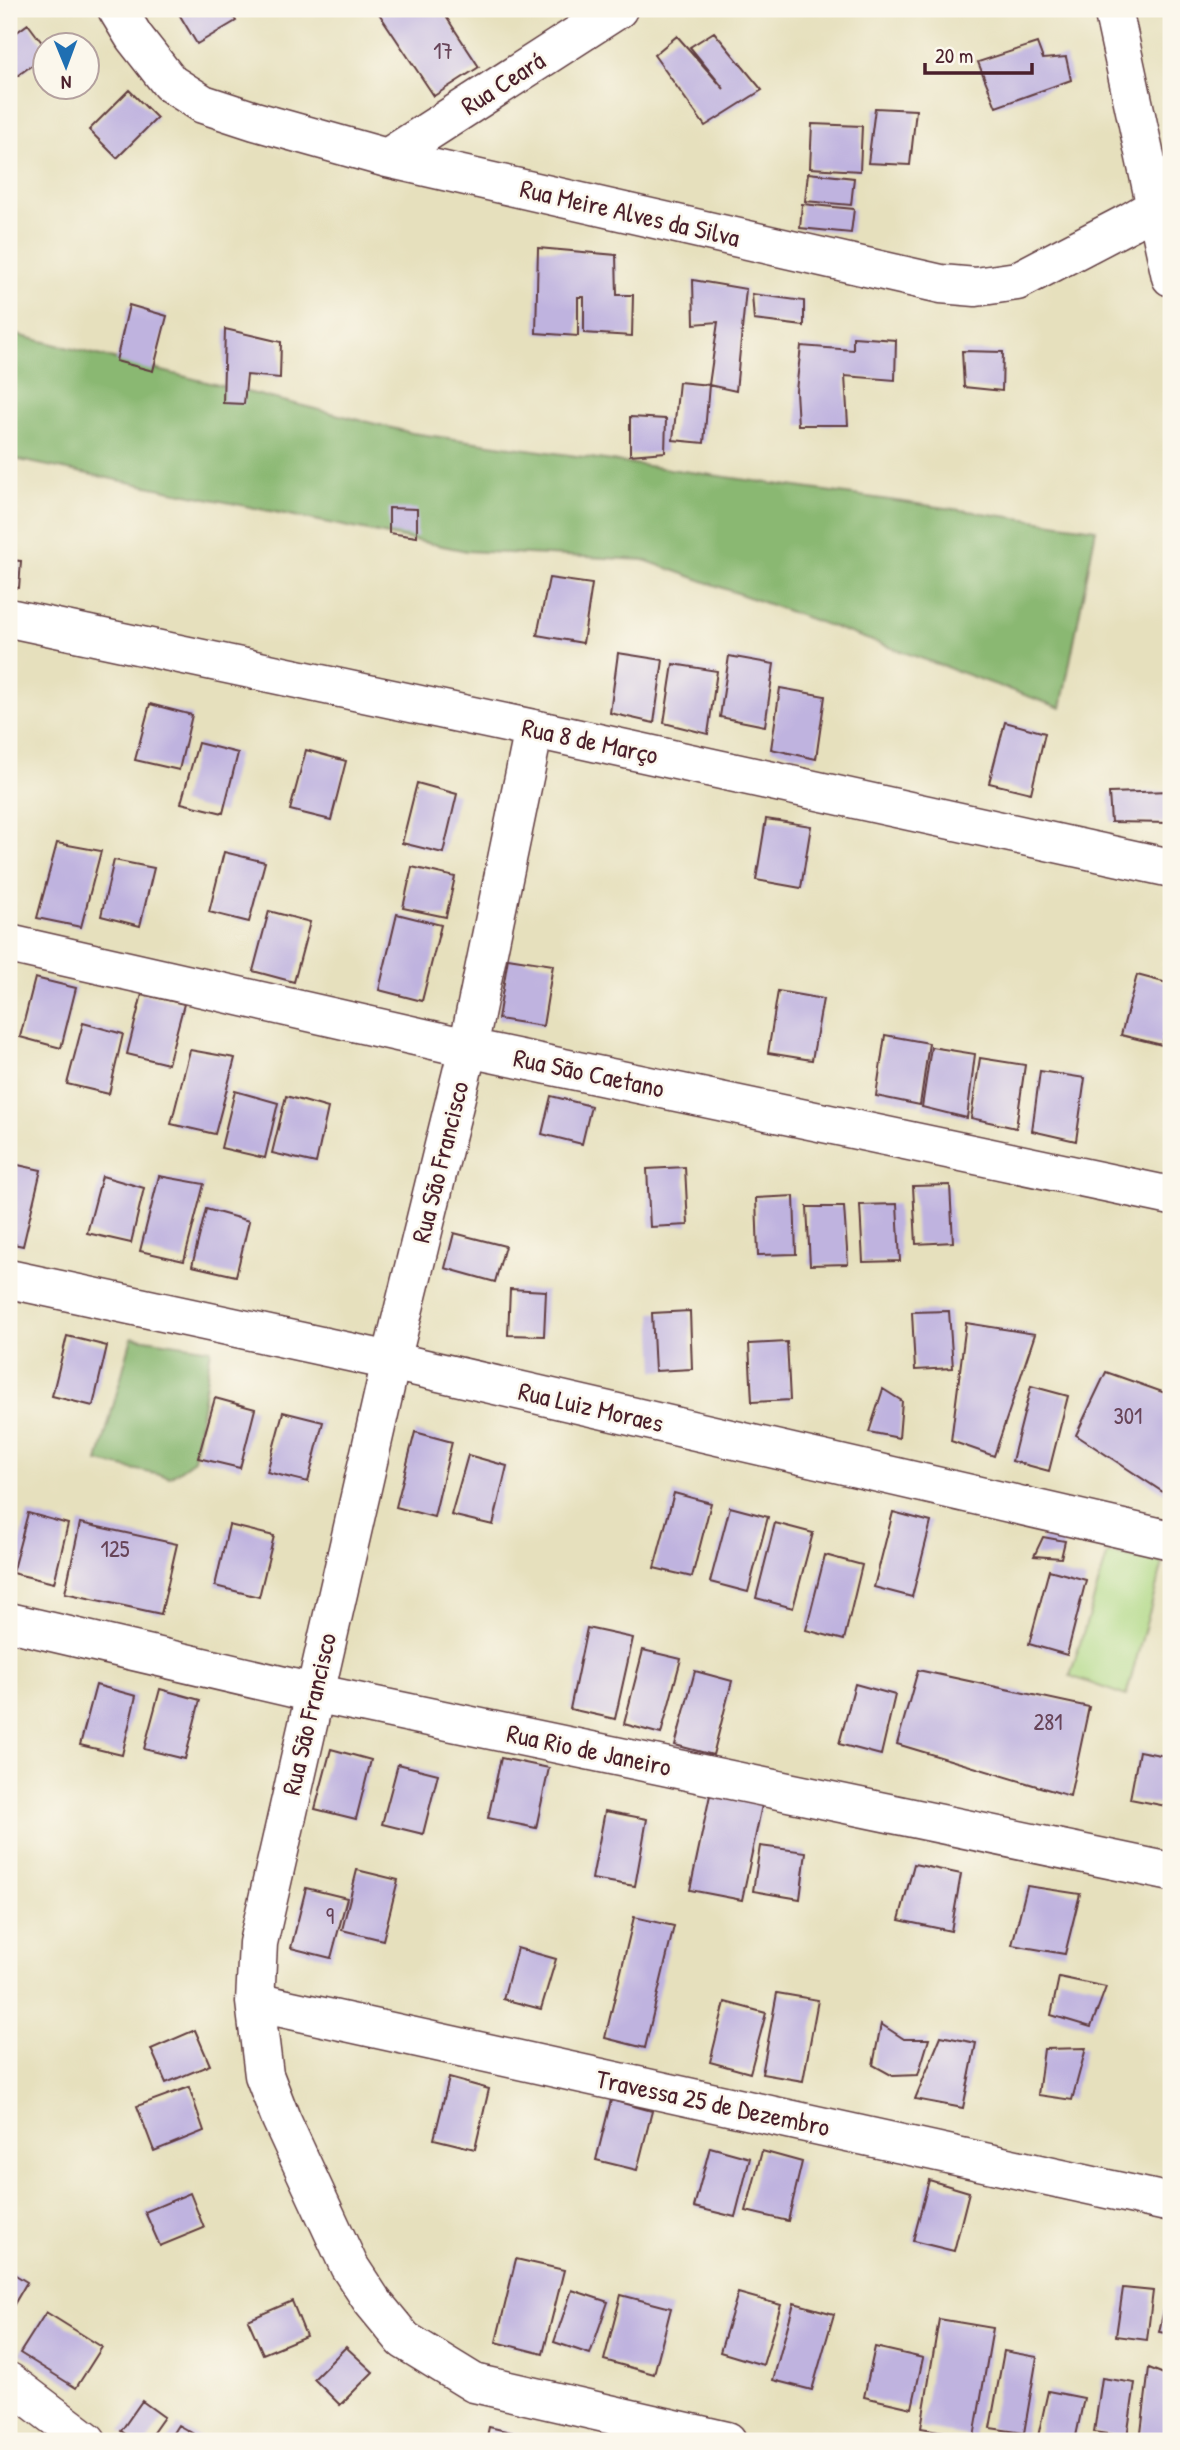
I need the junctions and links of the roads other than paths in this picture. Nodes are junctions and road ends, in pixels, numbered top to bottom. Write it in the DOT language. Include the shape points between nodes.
graph roads {
  1 [pos="117,9"];
  2 [pos="618,9"];
  3 [pos="1113,9"];
  4 [pos="387,158"];
  5 [pos="1164,202"];
  6 [pos="1171,278"];
  7 [pos="9,618"];
  8 [pos="534,729"];
  9 [pos="1171,868"];
  10 [pos="9,944"];
  11 [pos="468,1048"];
  12 [pos="1171,1196"];
  13 [pos="9,1279"];
  14 [pos="391,1361"];
  15 [pos="1171,1539"];
  16 [pos="9,1622"];
  17 [pos="314,1693"];
  18 [pos="1171,1872"];
  19 [pos="255,2002"];
  20 [pos="1171,2203"];
  21 [pos="9,2382"];
  22 [pos="87,2441"];
  23 [pos="727,2441"];
  1 -- 4 [label="street, Rua Meire Alves da Silva" via="170,83 203,104"];
  2 -- 4 [label="street, Rua Ceará"];
  3 -- 5 [label="street"];
  4 -- 5 [label="street, Rua Meire Alves da Silva" via="941,284 976,287 1017,281"];
  5 -- 6 [label="street"];
  7 -- 8 [label="street, Rua 8 de Março"];
  8 -- 9 [label="street, Rua 8 de Março"];
  8 -- 11 [label="street, Rua São Francisco"];
  10 -- 11 [label="street, Rua São Caetano"];
  11 -- 12 [label="street, Rua São Caetano"];
  11 -- 14 [label="street, Rua São Francisco"];
  13 -- 14 [label="street, Rua Luiz Moraes"];
  14 -- 15 [label="street, Rua Luiz Moraes"];
  14 -- 17 [label="street, Rua São Francisco"];
  16 -- 17 [label="street, Rua Rio de Janeiro"];
  17 -- 18 [label="street, Rua Rio de Janeiro"];
  17 -- 19 [label="street, Rua São Francisco" via="258,1943"];
  19 -- 20 [label="street, Travessa 25 de Dezembro"];
  19 -- 23 [label="street, Rua São Francisco" via="264,2074 281,2119 349,2266 404,2340 474,2383"];
  21 -- 22 [label="street"];
}
